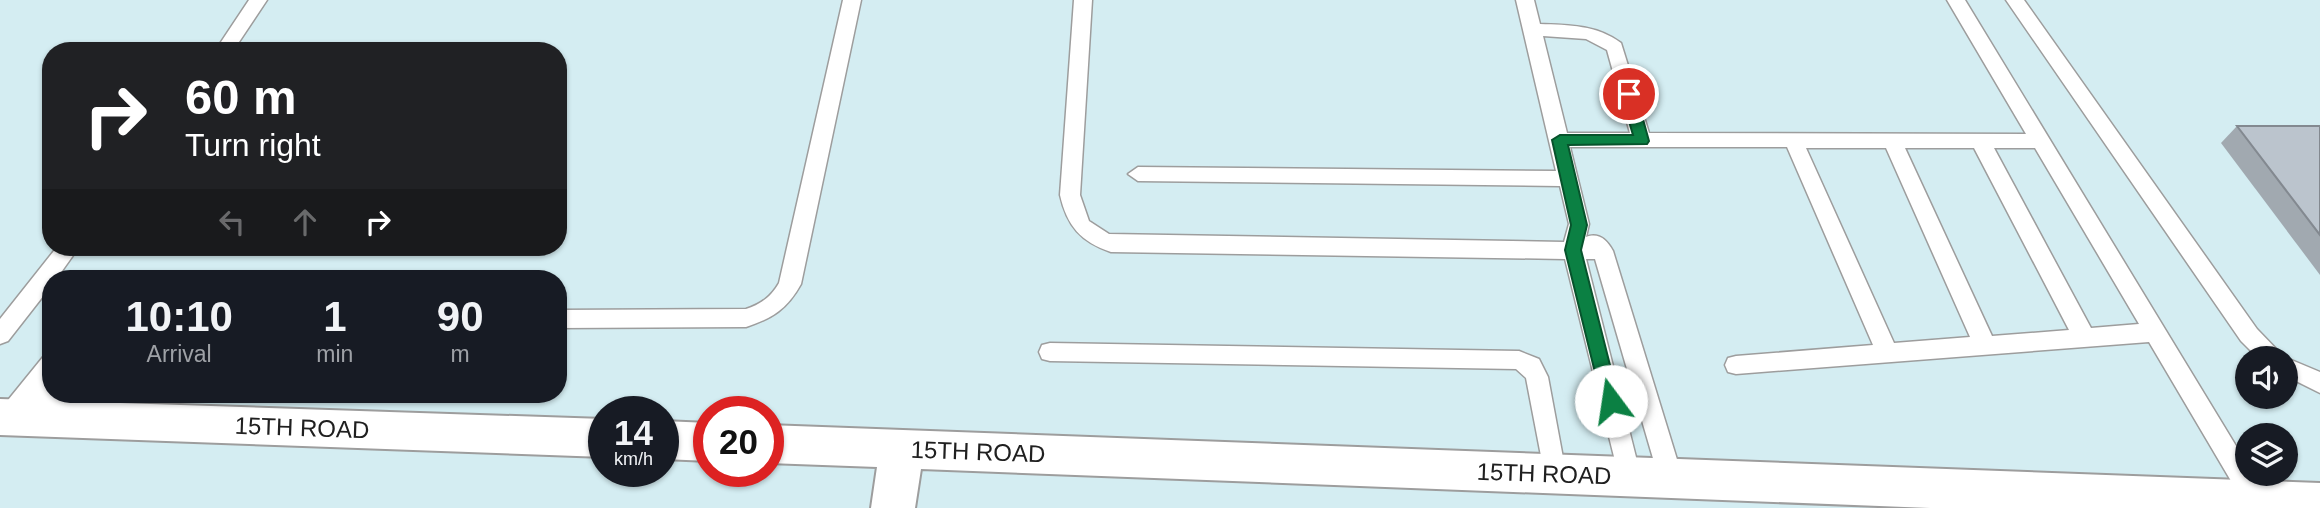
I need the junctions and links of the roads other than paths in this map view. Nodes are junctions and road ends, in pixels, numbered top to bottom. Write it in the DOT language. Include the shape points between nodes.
graph roads {
  1 [pos="258,0"];
  2 [pos="852,0"];
  3 [pos="1083,0"];
  4 [pos="1525,0"];
  5 [pos="1956,0"];
  6 [pos="2015,0"];
  7 [pos="1532,30"];
  8 [pos="230,42"];
  9 [pos="1560,140"];
  10 [pos="1793,140"];
  11 [pos="1892,140"];
  12 [pos="1980,140"];
  13 [pos="1642,141"];
  14 [pos="2040,141"];
  15 [pos="1139,174"];
  16 [pos="1568,179"];
  17 [pos="1579,225"];
  18 [pos="1573,250"];
  19 [pos="1603,251"];
  20 [pos="62,256"];
  21 [pos="51,270"];
  22 [pos="42,281"];
  23 [pos="567,319"];
  24 [pos="2155,332"];
  25 [pos="0,335"];
  26 [pos="2085,338"];
  27 [pos="1985,345"];
  28 [pos="2260,346"];
  29 [pos="1050,352"];
  30 [pos="1888,354"];
  31 [pos="1736,365"];
  32 [pos="2298,372"];
  33 [pos="42,380"];
  34 [pos="2320,383"];
  35 [pos="24,411"];
  36 [pos="588,437"];
  37 [pos="784,445"];
  38 [pos="902,449"];
  39 [pos="1554,474"];
  40 [pos="1650,478"];
  41 [pos="2256,501"];
  42 [pos="2320,503"];
  43 [pos="893,508"];
  1 -- 8 [label="lane"];
  2 -- 23 [label="lane" via="790,284 782,301 768,312 746,318"];
  3 -- 18 [label="lane" via="1070,195 1074,217 1088,235 1111,244"];
  4 -- 7 [label="lane"];
  5 -- 14 [label="lane"];
  6 -- 28 [label="lane"];
  7 -- 9 [label="lane"];
  7 -- 13 [label="lane" via="1592,33 1615,47"];
  9 -- 13 [label="lane"];
  9 -- 16 [label="lane"];
  10 -- 11 [label="lane"];
  10 -- 13 [label="lane"];
  10 -- 30 [label="lane"];
  11 -- 12 [label="lane"];
  11 -- 27 [label="lane"];
  12 -- 14 [label="lane"];
  12 -- 26 [label="lane"];
  14 -- 24 [label="lane"];
  15 -- 16 [label="lane"];
  16 -- 17 [label="lane"];
  17 -- 18 [label="lane"];
  17 -- 19 [label="lane"];
  18 -- 19 [label="lane"];
  18 -- 40 [label="lane"];
  19 -- 40 [label="lane"];
  20 -- 21 [label="lane"];
  22 -- 25 [label="lane"];
  24 -- 26 [label="lane"];
  24 -- 41 [label="lane"];
  26 -- 27 [label="lane"];
  27 -- 30 [label="lane"];
  29 -- 39 [label="lane" via="1519,360 1531,366 1537,377"];
  30 -- 31 [label="lane"];
  32 -- 34 [label="lane"];
  33 -- 35 [label="lane"];
  35 -- 36 [label="street, 15TH ROAD"];
  37 -- 38 [label="street, 15TH ROAD"];
  38 -- 39 [label="street, 15TH ROAD"];
  38 -- 43 [label="street"];
  39 -- 40 [label="street, 15TH ROAD"];
  40 -- 41 [label="street, 15TH ROAD"];
  41 -- 42 [label="street, 15TH ROAD"];
}
